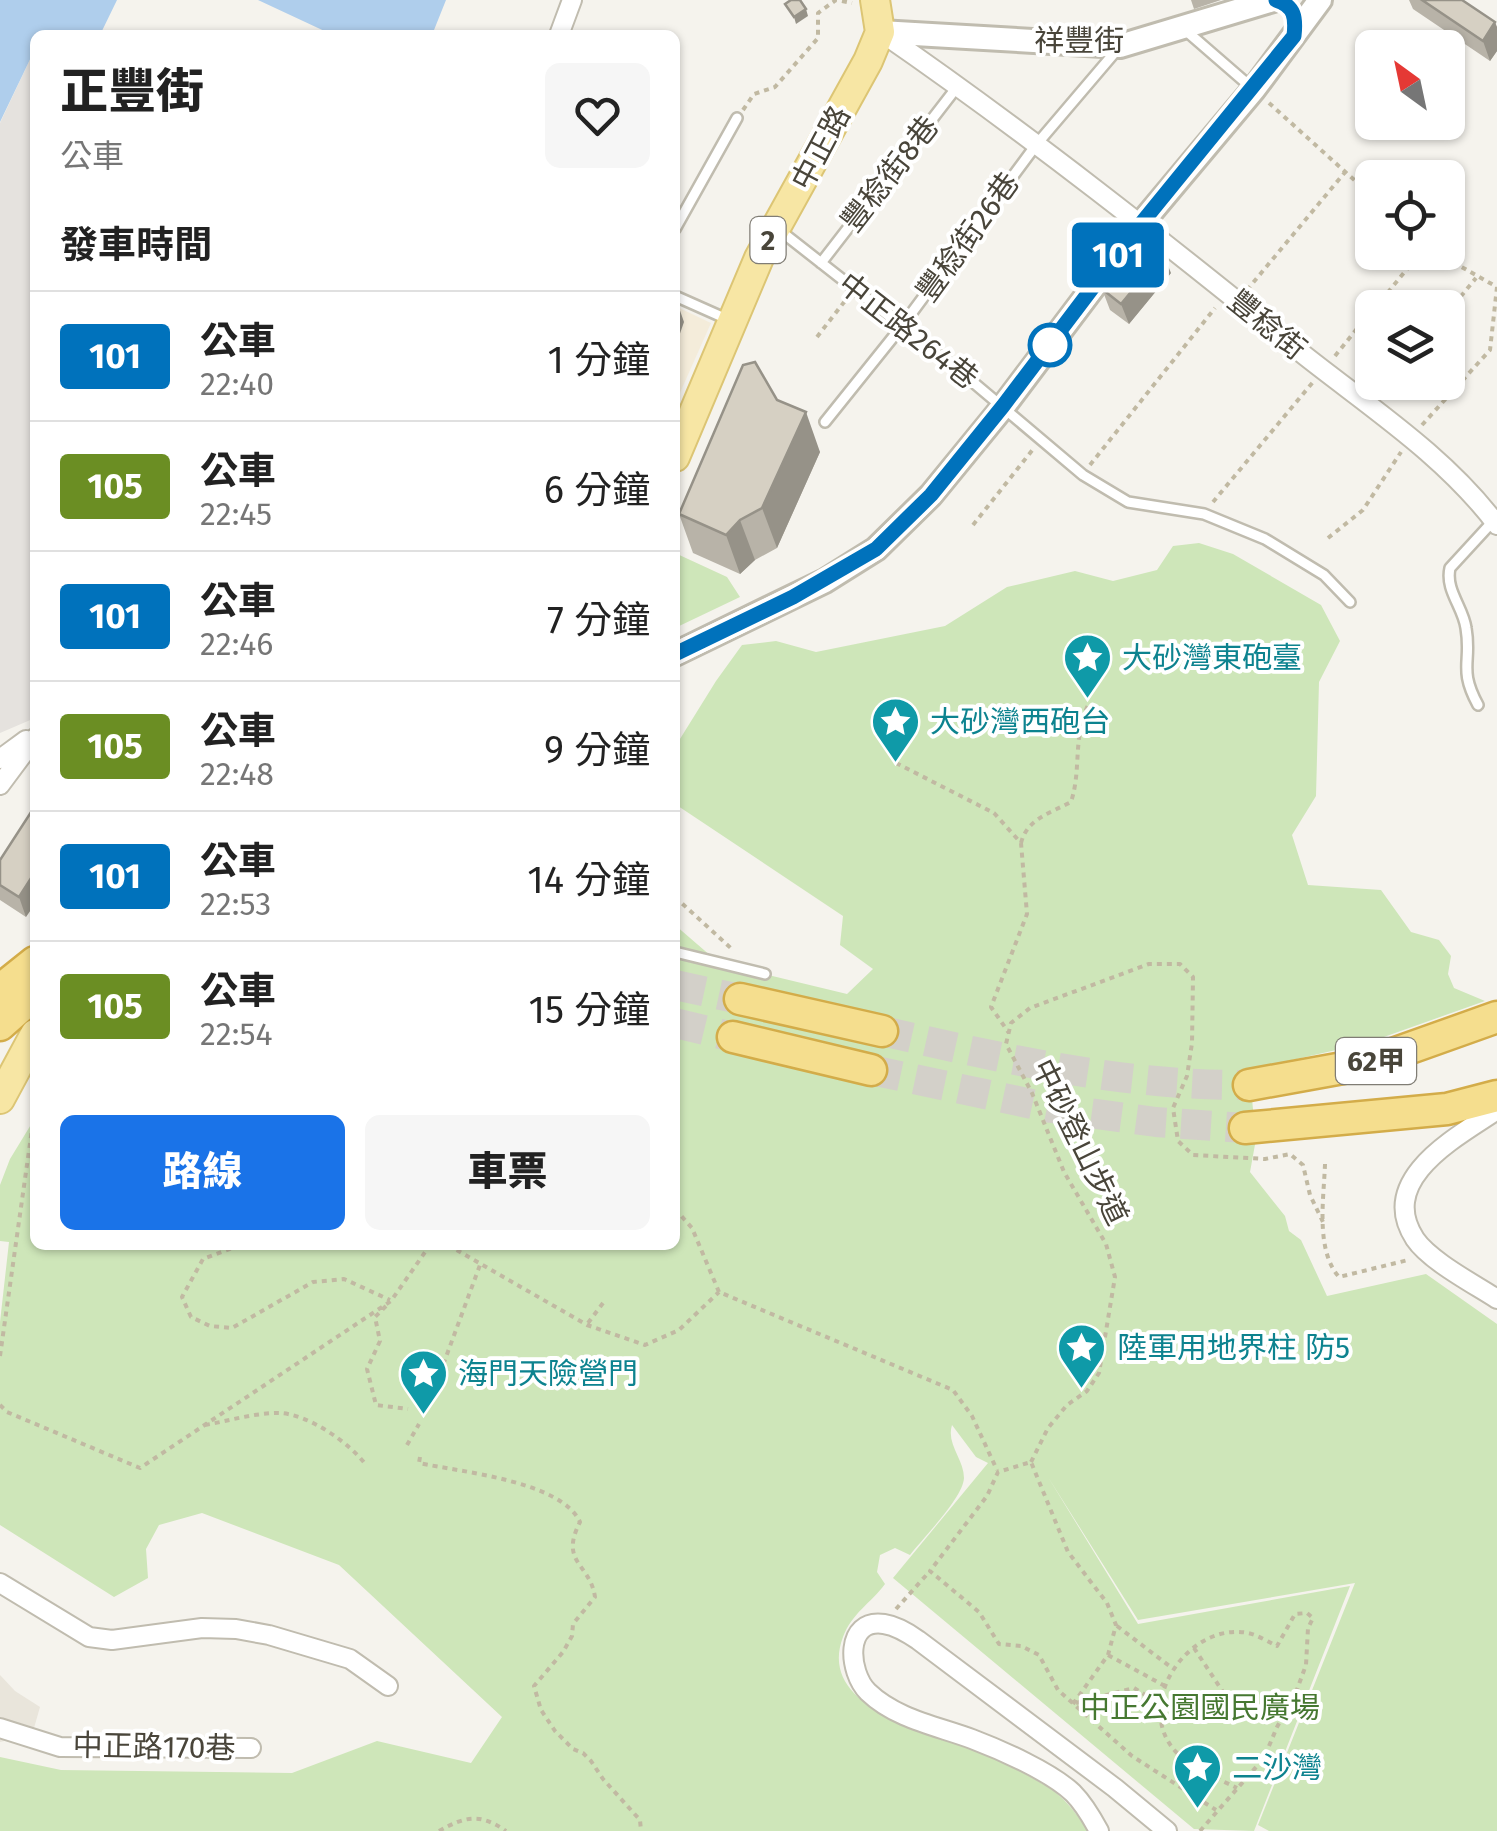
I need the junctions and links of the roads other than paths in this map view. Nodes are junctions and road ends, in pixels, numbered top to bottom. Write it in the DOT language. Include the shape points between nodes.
graph roads {
  1 [pos="572,0"];
  2 [pos="1274,0"];
  3 [pos="1320,0"];
  4 [pos="877,12"];
  5 [pos="1182,28"];
  6 [pos="562,30"];
  7 [pos="1294,36"];
  8 [pos="1120,46"];
  9 [pos="958,86"];
  10 [pos="1254,90"];
  11 [pos="738,118"];
  12 [pos="1036,145"];
  13 [pos="680,219"];
  14 [pos="1140,225"];
  15 [pos="775,228"];
  16 [pos="821,263"];
  17 [pos="680,298"];
  18 [pos="732,321"];
  19 [pos="902,326"];
  20 [pos="1003,406"];
  21 [pos="825,422"];
  22 [pos="680,446"];
  23 [pos="1496,521"];
  24 [pos="1350,602"];
  25 [pos="680,650"];
  26 [pos="1478,705"];
  27 [pos="30,739"];
  28 [pos="30,743"];
  29 [pos="0,759"];
  30 [pos="0,785"];
  31 [pos="680,953"];
  32 [pos="30,966"];
  33 [pos="766,974"];
  34 [pos="0,990"];
  35 [pos="30,998"];
  36 [pos="740,999"];
  37 [pos="1497,1017"];
  38 [pos="0,1025"];
  39 [pos="882,1031"];
  40 [pos="732,1037"];
  41 [pos="30,1040"];
  42 [pos="30,1043"];
  43 [pos="871,1070"];
  44 [pos="0,1072"];
  45 [pos="1249,1086"];
  46 [pos="1497,1096"];
  47 [pos="0,1099"];
  48 [pos="1497,1110"];
  49 [pos="1246,1128"];
  50 [pos="1497,1299"];
  51 [pos="0,1583"];
  52 [pos="388,1686"];
  53 [pos="0,1728"];
  54 [pos="251,1748"];
  55 [pos="1099,1831"];
  56 [pos="1166,1831"];
  1 -- 6 [label="street"];
  2 -- 5 [label="street, 祥豐街"];
  2 -- 7 [label="street" via="1290,6"];
  3 -- 7 [label="street"];
  4 -- 8 [label="street, 祥豐街"];
  4 -- 9 [label="street, 豐稔街"];
  4 -- 15 [label="main road, 中正路 / 2" via="868,61"];
  5 -- 8 [label="street, 祥豐街"];
  5 -- 10 [label="lane"];
  7 -- 10 [label="street"];
  8 -- 12 [label="lane, 豐稔街26巷"];
  9 -- 12 [label="street, 豐稔街"];
  9 -- 16 [label="lane, 豐稔街8巷"];
  10 -- 14 [label="street"];
  11 -- 13 [label="lane"];
  12 -- 14 [label="street, 豐稔街"];
  12 -- 19 [label="lane, 豐稔街26巷"];
  14 -- 20 [label="street"];
  14 -- 23 [label="street, 豐稔街" via="1457,476"];
  15 -- 16 [label="lane, 中正路264巷"];
  15 -- 18 [label="main road, 中正路 / 2"];
  16 -- 19 [label="lane, 中正路264巷"];
  17 -- 18 [label="lane"];
  18 -- 22 [label="main road, 中正路 / 2"];
  19 -- 20 [label="lane, 中正路264巷"];
  19 -- 21 [label="lane, 豐稔街26巷"];
  20 -- 24 [label="lane, 中正路264巷" via="1082,475 1128,502 1204,514 1264,540 1324,575"];
  20 -- 25 [label="street" via="931,495 876,549"];
  23 -- 26 [label="lane" via="1448,578 1467,630 1466,682"];
  27 -- 29 [label="street"];
  28 -- 30 [label="street"];
  31 -- 33 [label="lane"];
  32 -- 34 [label="highway"];
  35 -- 38 [label="highway"];
  36 -- 39 [label="highway"];
  37 -- 45 [label="highway, 62甲" via="1365,1064"];
  40 -- 43 [label="highway"];
  41 -- 44 [label="main road"];
  42 -- 47 [label="main road"];
  46 -- 49 [label="highway, 62甲" via="1447,1108"];
  48 -- 50 [label="street" via="1434,1152 1406,1196 1415,1239"];
  51 -- 52 [label="street" via="89,1637 202,1628 252,1632 350,1658"];
  53 -- 54 [label="street, 中正路170巷" via="60,1747"];
  55 -- 56 [label="street" via="1072,1792 1048,1776 925,1724 866,1690 852,1663 860,1634 883,1623 909,1634"];
}
